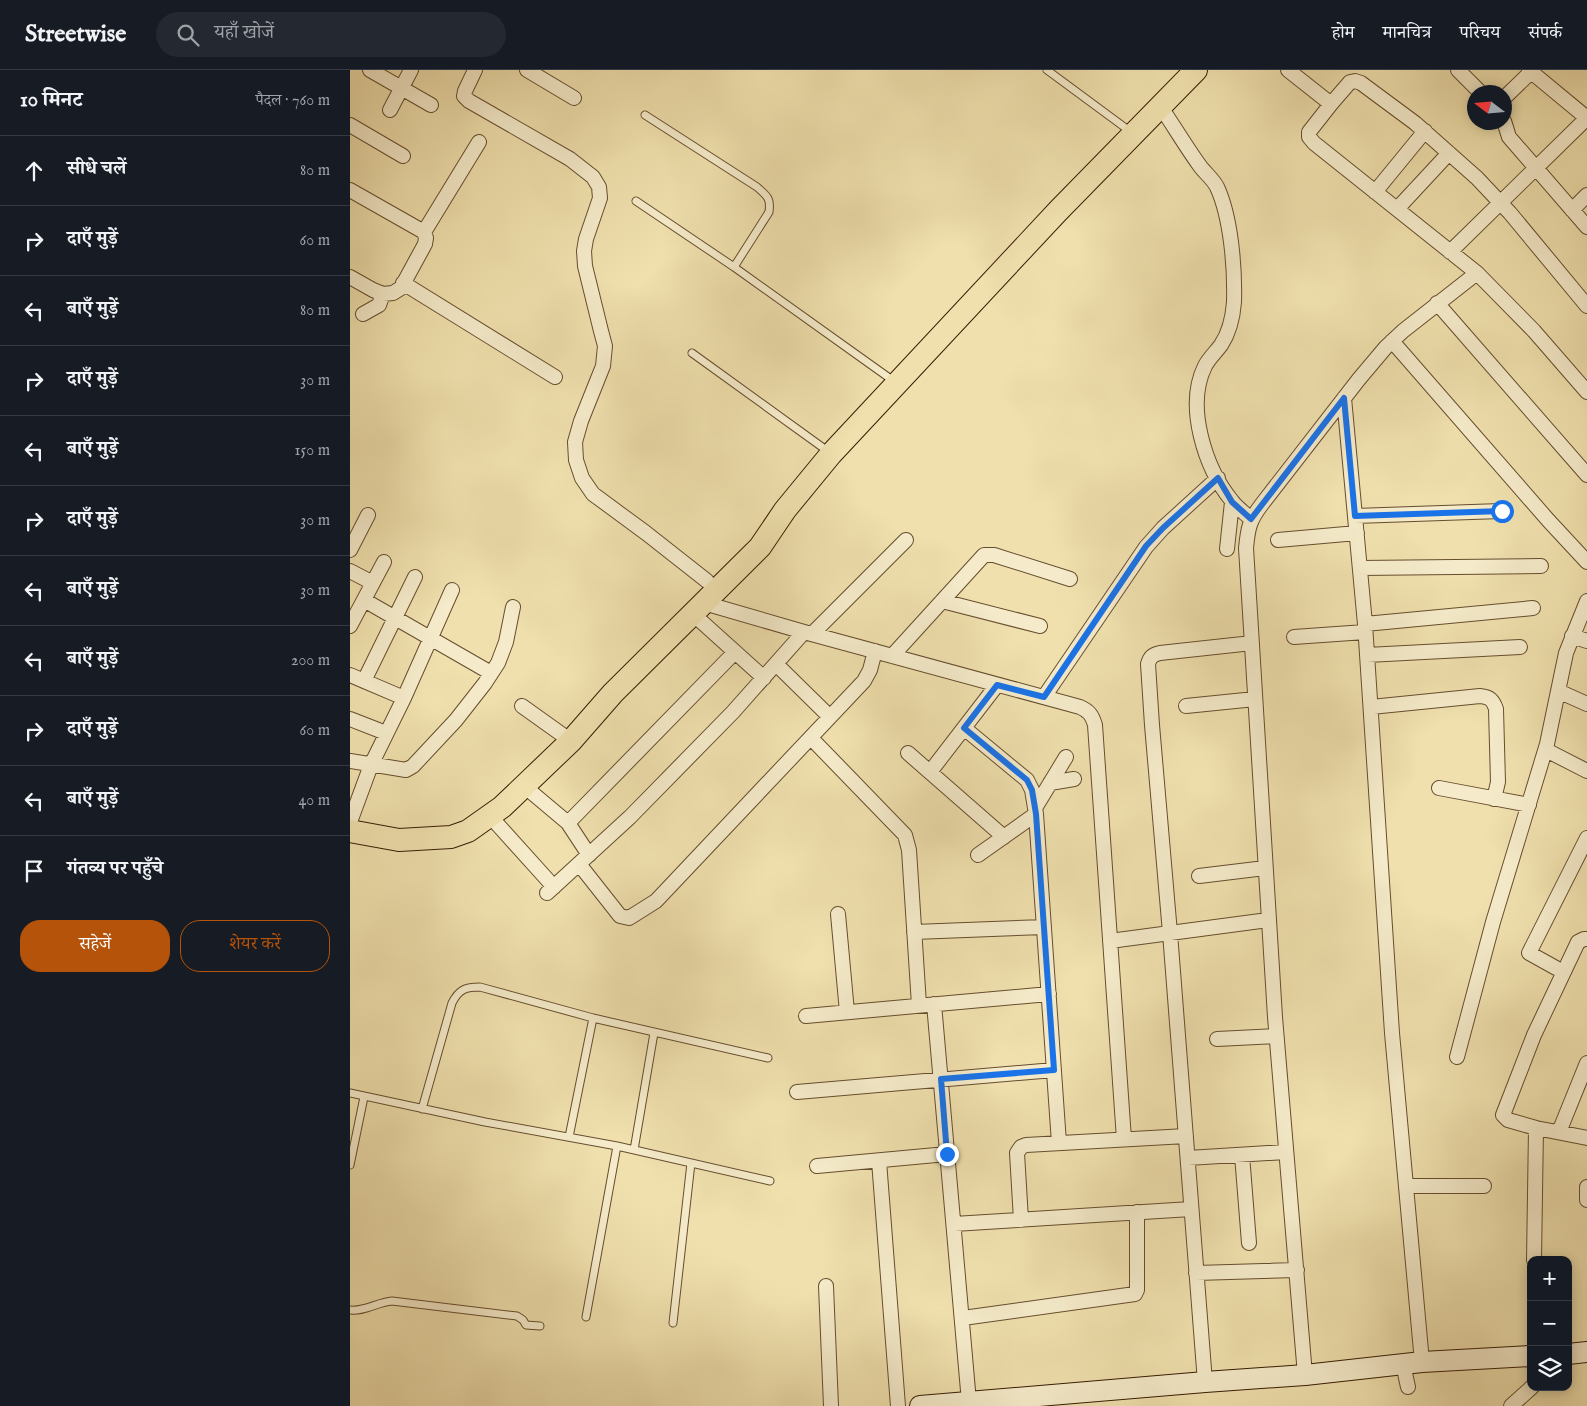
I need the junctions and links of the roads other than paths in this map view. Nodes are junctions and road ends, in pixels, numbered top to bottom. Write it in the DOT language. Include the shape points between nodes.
graph roads {
  1 [pos="370,70"];
  2 [pos="412,70"];
  3 [pos="475,70"];
  4 [pos="527,70"];
  5 [pos="1047,70"];
  6 [pos="1196,70"];
  7 [pos="1288,70"];
  8 [pos="1458,70"];
  9 [pos="1531,71"];
  10 [pos="1473,85"];
  11 [pos="402,88"];
  12 [pos="1512,90"];
  13 [pos="574,98"];
  14 [pos="1331,104"];
  15 [pos="431,105"];
  16 [pos="1160,106"];
  17 [pos="390,110"];
  18 [pos="645,115"];
  19 [pos="1587,118"];
  20 [pos="350,125"];
  21 [pos="1507,130"];
  22 [pos="1425,131"];
  23 [pos="1134,134"];
  24 [pos="479,142"];
  25 [pos="1449,153"];
  26 [pos="403,156"];
  27 [pos="1536,167"];
  28 [pos="350,190"];
  29 [pos="1375,192"];
  30 [pos="1587,195"];
  31 [pos="636,201"];
  32 [pos="1501,202"];
  33 [pos="1397,209"];
  34 [pos="1572,210"];
  35 [pos="1587,227"];
  36 [pos="424,232"];
  37 [pos="1450,252"];
  38 [pos="734,267"];
  39 [pos="1477,273"];
  40 [pos="350,277"];
  41 [pos="403,283"];
  42 [pos="383,294"];
  43 [pos="1437,303"];
  44 [pos="1587,306"];
  45 [pos="363,314"];
  46 [pos="1392,341"];
  47 [pos="692,353"];
  48 [pos="555,377"];
  49 [pos="897,383"];
  50 [pos="1587,392"];
  51 [pos="1344,398"];
  52 [pos="831,454"];
  53 [pos="1587,475"];
  54 [pos="1218,478"];
  55 [pos="1232,502"];
  56 [pos="1502,511"];
  57 [pos="368,515"];
  58 [pos="1355,516"];
  59 [pos="1251,519"];
  60 [pos="1357,533"];
  61 [pos="906,540"];
  62 [pos="1278,540"];
  63 [pos="1227,549"];
  64 [pos="350,550"];
  65 [pos="384,562"];
  66 [pos="1587,562"];
  67 [pos="1541,566"];
  68 [pos="1360,568"];
  69 [pos="350,571"];
  70 [pos="415,577"];
  71 [pos="1070,579"];
  72 [pos="373,582"];
  73 [pos="452,590"];
  74 [pos="701,599"];
  75 [pos="364,600"];
  76 [pos="1587,600"];
  77 [pos="942,601"];
  78 [pos="513,607"];
  79 [pos="1533,608"];
  80 [pos="395,618"];
  81 [pos="350,626"];
  82 [pos="1040,626"];
  83 [pos="1365,628"];
  84 [pos="808,633"];
  85 [pos="1572,636"];
  86 [pos="1294,637"];
  87 [pos="430,638"];
  88 [pos="1587,641"];
  89 [pos="1252,643"];
  90 [pos="1520,647"];
  91 [pos="875,651"];
  92 [pos="735,652"];
  93 [pos="1367,655"];
  94 [pos="892,656"];
  95 [pos="776,664"];
  96 [pos="491,673"];
  97 [pos="350,675"];
  98 [pos="764,678"];
  99 [pos="364,681"];
  100 [pos="997,685"];
  101 [pos="1558,691"];
  102 [pos="1044,697"];
  103 [pos="404,698"];
  104 [pos="1255,699"];
  105 [pos="1587,704"];
  106 [pos="522,706"];
  107 [pos="1186,706"];
  108 [pos="1370,707"];
  109 [pos="830,717"];
  110 [pos="350,719"];
  111 [pos="964,728"];
  112 [pos="386,733"];
  113 [pos="566,738"];
  114 [pos="810,738"];
  115 [pos="1546,750"];
  116 [pos="908,752"];
  117 [pos="1066,757"];
  118 [pos="350,761"];
  119 [pos="371,765"];
  120 [pos="1587,771"];
  121 [pos="930,772"];
  122 [pos="1074,779"];
  123 [pos="1050,783"];
  124 [pos="524,786"];
  125 [pos="1439,788"];
  126 [pos="1494,799"];
  127 [pos="1529,805"];
  128 [pos="1036,811"];
  129 [pos="490,816"];
  130 [pos="350,822"];
  131 [pos="568,823"];
  132 [pos="1004,837"];
  133 [pos="1587,838"];
  134 [pos="978,855"];
  135 [pos="584,859"];
  136 [pos="1265,868"];
  137 [pos="1199,876"];
  138 [pos="838,914"];
  139 [pos="1268,920"];
  140 [pos="1044,926"];
  141 [pos="914,932"];
  142 [pos="1170,933"];
  143 [pos="1587,940"];
  144 [pos="1110,941"];
  145 [pos="1556,968"];
  146 [pos="1049,994"];
  147 [pos="934,1004"];
  148 [pos="919,1005"];
  149 [pos="846,1012"];
  150 [pos="806,1016"];
  151 [pos="593,1018"];
  152 [pos="654,1033"];
  153 [pos="1276,1036"];
  154 [pos="1217,1040"];
  155 [pos="1457,1057"];
  156 [pos="768,1058"];
  157 [pos="1587,1062"];
  158 [pos="1054,1070"];
  159 [pos="941,1079"];
  160 [pos="797,1092"];
  161 [pos="350,1094"];
  162 [pos="364,1096"];
  163 [pos="422,1109"];
  164 [pos="1536,1128"];
  165 [pos="1559,1132"];
  166 [pos="1186,1136"];
  167 [pos="569,1137"];
  168 [pos="1587,1138"];
  169 [pos="1124,1139"];
  170 [pos="1059,1143"];
  171 [pos="616,1146"];
  172 [pos="634,1150"];
  173 [pos="1286,1152"];
  174 [pos="947,1154"];
  175 [pos="1242,1155"];
  176 [pos="1188,1158"];
  177 [pos="879,1161"];
  178 [pos="691,1163"];
  179 [pos="350,1165"];
  180 [pos="816,1166"];
  181 [pos="770,1181"];
  182 [pos="1406,1186"];
  183 [pos="1484,1186"];
  184 [pos="1587,1187"];
  185 [pos="1587,1200"];
  186 [pos="1191,1209"];
  187 [pos="1137,1212"];
  188 [pos="1021,1220"];
  189 [pos="954,1224"];
  190 [pos="1249,1243"];
  191 [pos="1534,1256"];
  192 [pos="1296,1270"];
  193 [pos="1196,1273"];
  194 [pos="826,1286"];
  195 [pos="350,1310"];
  196 [pos="586,1318"];
  197 [pos="963,1318"];
  198 [pos="673,1323"];
  199 [pos="540,1326"];
  200 [pos="1587,1352"];
  201 [pos="1572,1354"];
  202 [pos="1527,1356"];
  203 [pos="1413,1363"];
  204 [pos="1306,1375"];
  205 [pos="1205,1382"];
  206 [pos="1408,1387"];
  207 [pos="1528,1391"];
  208 [pos="970,1402"];
  209 [pos="831,1406"];
  210 [pos="898,1406"];
  211 [pos="920,1406"];
  212 [pos="1511,1406"];
  1 -- 11 [label="street"];
  2 -- 11 [label="street"];
  3 -- 74 [label="street" via="464,96 469,101 570,159 593,177 599,187 600,198 584,251 605,346 603,366 575,442 576,460 582,478 593,494 646,533"];
  4 -- 13 [label="street"];
  5 -- 23 [label="lane"];
  6 -- 16 [label="main road"];
  7 -- 14 [label="street"];
  8 -- 10 [label="street"];
  9 -- 12 [label="street"];
  9 -- 19 [label="street"];
  11 -- 15 [label="street"];
  11 -- 17 [label="street"];
  14 -- 22 [label="street" via="1350,82 1355,81"];
  14 -- 29 [label="street" via="1309,132 1309,137"];
  16 -- 23 [label="main road"];
  16 -- 54 [label="street" via="1216,185 1225,210 1233,260 1234,303 1230,327 1205,366 1197,392 1200,435"];
  18 -- 38 [label="lane" via="768,196 770,212"];
  19 -- 27 [label="street"];
  20 -- 26 [label="street"];
  21 -- 27 [label="street" via="1509,137"];
  22 -- 25 [label="street"];
  22 -- 29 [label="street"];
  23 -- 49 [label="main road"];
  24 -- 36 [label="street"];
  25 -- 32 [label="street"];
  25 -- 33 [label="street"];
  27 -- 32 [label="street"];
  27 -- 34 [label="street"];
  28 -- 36 [label="street"];
  29 -- 33 [label="street"];
  30 -- 34 [label="street"];
  31 -- 38 [label="lane"];
  32 -- 37 [label="street"];
  32 -- 44 [label="street"];
  33 -- 37 [label="street"];
  34 -- 35 [label="street"];
  36 -- 41 [label="street" via="425,244"];
  37 -- 39 [label="street"];
  38 -- 49 [label="lane"];
  39 -- 43 [label="street"];
  39 -- 50 [label="street"];
  40 -- 42 [label="street"];
  41 -- 42 [label="street" via="393,293"];
  41 -- 48 [label="street"];
  42 -- 45 [label="street" via="379,305"];
  43 -- 46 [label="street"];
  43 -- 53 [label="street"];
  46 -- 51 [label="street"];
  46 -- 66 [label="street"];
  47 -- 52 [label="lane"];
  49 -- 52 [label="main road"];
  51 -- 58 [label="street"];
  51 -- 59 [label="street"];
  52 -- 74 [label="main road" via="785,510 747,540"];
  54 -- 55 [label="street"];
  54 -- 102 [label="street" via="1146,546"];
  55 -- 59 [label="street"];
  55 -- 63 [label="street"];
  56 -- 58 [label="street"];
  57 -- 64 [label="street"];
  58 -- 60 [label="street"];
  59 -- 89 [label="street" via="1246,548"];
  60 -- 62 [label="street"];
  60 -- 68 [label="street"];
  61 -- 84 [label="street"];
  65 -- 72 [label="street"];
  67 -- 68 [label="street"];
  68 -- 83 [label="street"];
  69 -- 72 [label="street"];
  70 -- 80 [label="street"];
  71 -- 77 [label="street" via="994,555 984,555"];
  72 -- 75 [label="street"];
  73 -- 87 [label="street"];
  74 -- 84 [label="street"];
  74 -- 92 [label="street"];
  74 -- 113 [label="main road"];
  74 -- 113 [label="main road"];
  75 -- 80 [label="street"];
  75 -- 81 [label="street"];
  76 -- 85 [label="street"];
  77 -- 82 [label="street"];
  77 -- 94 [label="street"];
  78 -- 96 [label="street" via="506,642"];
  79 -- 83 [label="street"];
  80 -- 87 [label="street"];
  80 -- 99 [label="street"];
  83 -- 86 [label="street"];
  83 -- 93 [label="street"];
  84 -- 91 [label="street"];
  84 -- 95 [label="street"];
  85 -- 88 [label="street"];
  85 -- 101 [label="street"];
  87 -- 96 [label="street"];
  87 -- 103 [label="street"];
  89 -- 104 [label="street"];
  89 -- 142 [label="street" via="1160,653 1149,658"];
  90 -- 93 [label="street"];
  91 -- 94 [label="street"];
  91 -- 109 [label="street" via="864,682"];
  92 -- 98 [label="street"];
  92 -- 131 [label="street"];
  93 -- 108 [label="street"];
  94 -- 100 [label="street"];
  95 -- 98 [label="street"];
  95 -- 109 [label="street"];
  96 -- 119 [label="street" via="456,720 413,766 406,770"];
  97 -- 99 [label="street"];
  98 -- 135 [label="street" via="644,803"];
  99 -- 103 [label="street"];
  100 -- 102 [label="street"];
  100 -- 111 [label="street"];
  101 -- 105 [label="street"];
  101 -- 115 [label="street"];
  102 -- 144 [label="street" via="1080,707 1093,716"];
  103 -- 112 [label="street"];
  104 -- 107 [label="street"];
  104 -- 136 [label="street"];
  106 -- 113 [label="street"];
  108 -- 126 [label="street" via="1488,697 1496,709 1498,782"];
  108 -- 182 [label="street"];
  109 -- 114 [label="street"];
  110 -- 112 [label="street"];
  111 -- 121 [label="street"];
  111 -- 128 [label="street" via="1027,780"];
  112 -- 119 [label="street"];
  113 -- 124 [label="main road"];
  113 -- 130 [label="main road" via="463,822 430,829"];
  114 -- 135 [label="street" via="656,901 629,918 620,916"];
  114 -- 141 [label="street" via="905,835 909,850"];
  115 -- 120 [label="street"];
  115 -- 127 [label="street"];
  116 -- 121 [label="street"];
  117 -- 123 [label="street"];
  118 -- 119 [label="street"];
  119 -- 130 [label="street"];
  121 -- 132 [label="street"];
  122 -- 123 [label="street"];
  123 -- 128 [label="street"];
  124 -- 129 [label="main road"];
  124 -- 131 [label="street"];
  125 -- 126 [label="street"];
  126 -- 127 [label="street"];
  127 -- 155 [label="street"];
  128 -- 132 [label="street"];
  128 -- 140 [label="street"];
  129 -- 130 [label="main road" via="468,831 451,837 399,840"];
  129 -- 135 [label="street" via="550,890"];
  131 -- 135 [label="street"];
  132 -- 134 [label="street"];
  133 -- 145 [label="street" via="1529,953"];
  136 -- 137 [label="street"];
  136 -- 139 [label="street"];
  138 -- 149 [label="street"];
  139 -- 142 [label="street"];
  139 -- 153 [label="street"];
  140 -- 141 [label="street"];
  140 -- 146 [label="street"];
  141 -- 148 [label="street"];
  142 -- 144 [label="street"];
  142 -- 166 [label="street"];
  143 -- 164 [label="street" via="1578,942 1503,1111 1504,1118"];
  144 -- 169 [label="street"];
  146 -- 147 [label="street"];
  146 -- 158 [label="street"];
  147 -- 148 [label="street"];
  147 -- 159 [label="street"];
  148 -- 149 [label="street"];
  149 -- 150 [label="street"];
  151 -- 152 [label="lane"];
  151 -- 163 [label="lane" via="480,987 464,989 452,1003"];
  151 -- 167 [label="lane"];
  152 -- 156 [label="lane"];
  152 -- 172 [label="lane"];
  153 -- 154 [label="street"];
  153 -- 173 [label="street"];
  157 -- 165 [label="street"];
  158 -- 159 [label="street"];
  158 -- 170 [label="street"];
  159 -- 160 [label="street"];
  159 -- 174 [label="street"];
  161 -- 162 [label="lane"];
  162 -- 163 [label="lane"];
  162 -- 179 [label="lane"];
  163 -- 167 [label="lane"];
  164 -- 165 [label="street"];
  164 -- 191 [label="street"];
  165 -- 168 [label="street"];
  166 -- 169 [label="street"];
  166 -- 176 [label="street"];
  167 -- 171 [label="lane"];
  169 -- 170 [label="street"];
  170 -- 188 [label="street" via="1026,1144 1016,1153"];
  171 -- 172 [label="lane"];
  171 -- 196 [label="lane"];
  172 -- 178 [label="lane"];
  173 -- 175 [label="street"];
  173 -- 192 [label="street"];
  174 -- 177 [label="street"];
  174 -- 189 [label="street"];
  175 -- 176 [label="street"];
  175 -- 190 [label="street"];
  176 -- 186 [label="street"];
  177 -- 180 [label="street"];
  177 -- 210 [label="street"];
  178 -- 181 [label="lane"];
  178 -- 198 [label="lane"];
  182 -- 183 [label="street"];
  182 -- 203 [label="street"];
  184 -- 185 [label="street"];
  186 -- 187 [label="street"];
  186 -- 193 [label="street"];
  187 -- 188 [label="street"];
  187 -- 197 [label="street" via="1137,1290 1134,1294"];
  188 -- 189 [label="street"];
  189 -- 197 [label="street"];
  192 -- 193 [label="street"];
  192 -- 204 [label="street"];
  193 -- 205 [label="street"];
  194 -- 209 [label="street"];
  195 -- 199 [label="lane" via="382,1302 398,1302 518,1316 526,1325"];
  197 -- 208 [label="street"];
  200 -- 201 [label="main road"];
  202 -- 203 [label="main road"];
  203 -- 204 [label="main road"];
  203 -- 206 [label="street"];
  204 -- 205 [label="main road"];
  205 -- 208 [label="main road"];
  207 -- 212 [label="street"];
  208 -- 211 [label="main road"];
}
